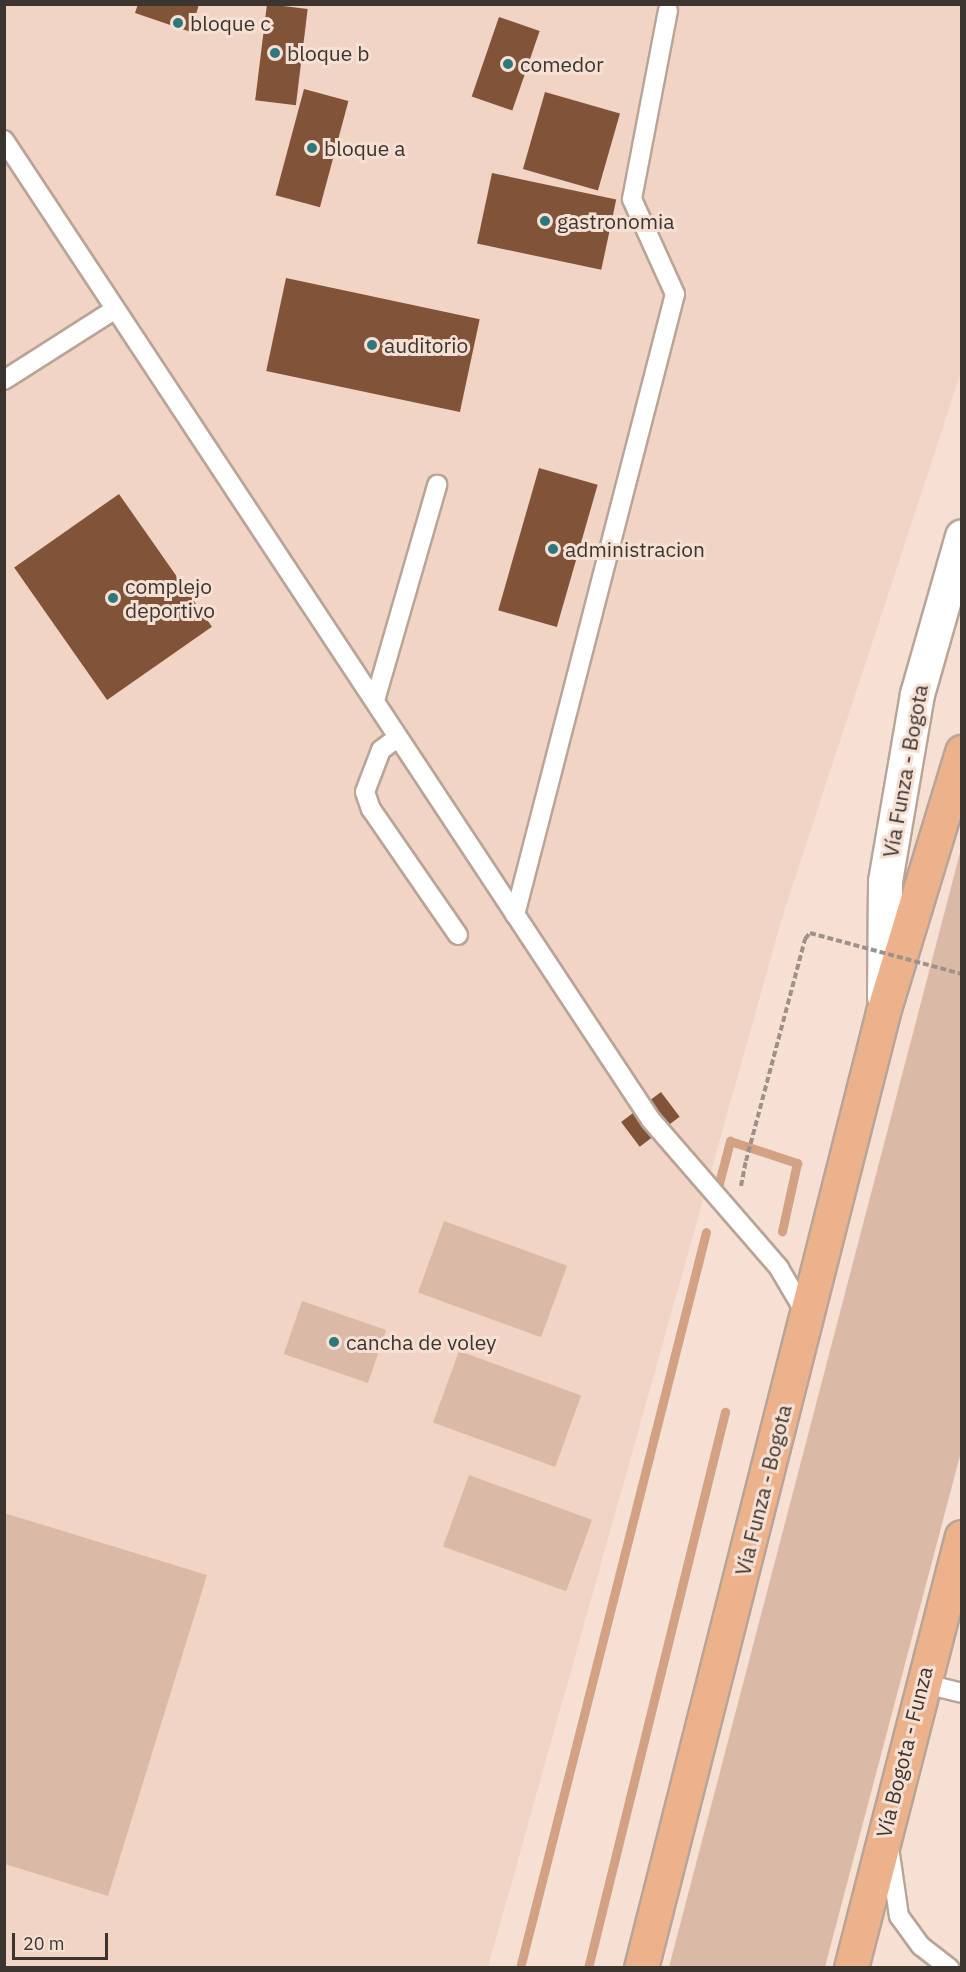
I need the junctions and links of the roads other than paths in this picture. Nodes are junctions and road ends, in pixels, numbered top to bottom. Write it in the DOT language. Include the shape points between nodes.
graph roads {
  1 [pos="668,10"];
  2 [pos="4,140"];
  3 [pos="114,310"];
  4 [pos="4,380"];
  5 [pos="437,485"];
  6 [pos="962,536"];
  7 [pos="376,697"];
  8 [pos="397,738"];
  9 [pos="962,752"];
  10 [pos="515,915"];
  11 [pos="458,935"];
  12 [pos="884,1012"];
  13 [pos="807,1316"];
  14 [pos="962,1537"];
  15 [pos="921,1683"];
  16 [pos="962,1693"];
  17 [pos="886,1821"];
  18 [pos="640,1968"];
  19 [pos="851,1968"];
  20 [pos="949,1968"];
  1 -- 10 [label="lane" via="632,200 675,294"];
  2 -- 3 [label="lane"];
  3 -- 4 [label="lane"];
  3 -- 7 [label="lane"];
  5 -- 7 [label="lane"];
  6 -- 12 [label="street, Vía Funza - Bogota" via="917,694 885,881"];
  7 -- 8 [label="lane"];
  8 -- 10 [label="lane"];
  8 -- 11 [label="lane" via="381,750 365,792 371,809"];
  9 -- 12 [label="main road, Vía Funza - Bogota"];
  10 -- 13 [label="lane" via="651,1120 779,1268"];
  12 -- 13 [label="main road, Vía Funza - Bogota"];
  13 -- 18 [label="main road, Vía Funza - Bogota"];
  14 -- 15 [label="main road, Vía Bogota - Funza"];
  15 -- 16 [label="lane"];
  15 -- 17 [label="main road, Vía Bogota - Funza"];
  17 -- 19 [label="main road, Vía Bogota - Funza"];
  17 -- 20 [label="lane" via="899,1916 921,1946"];
}
